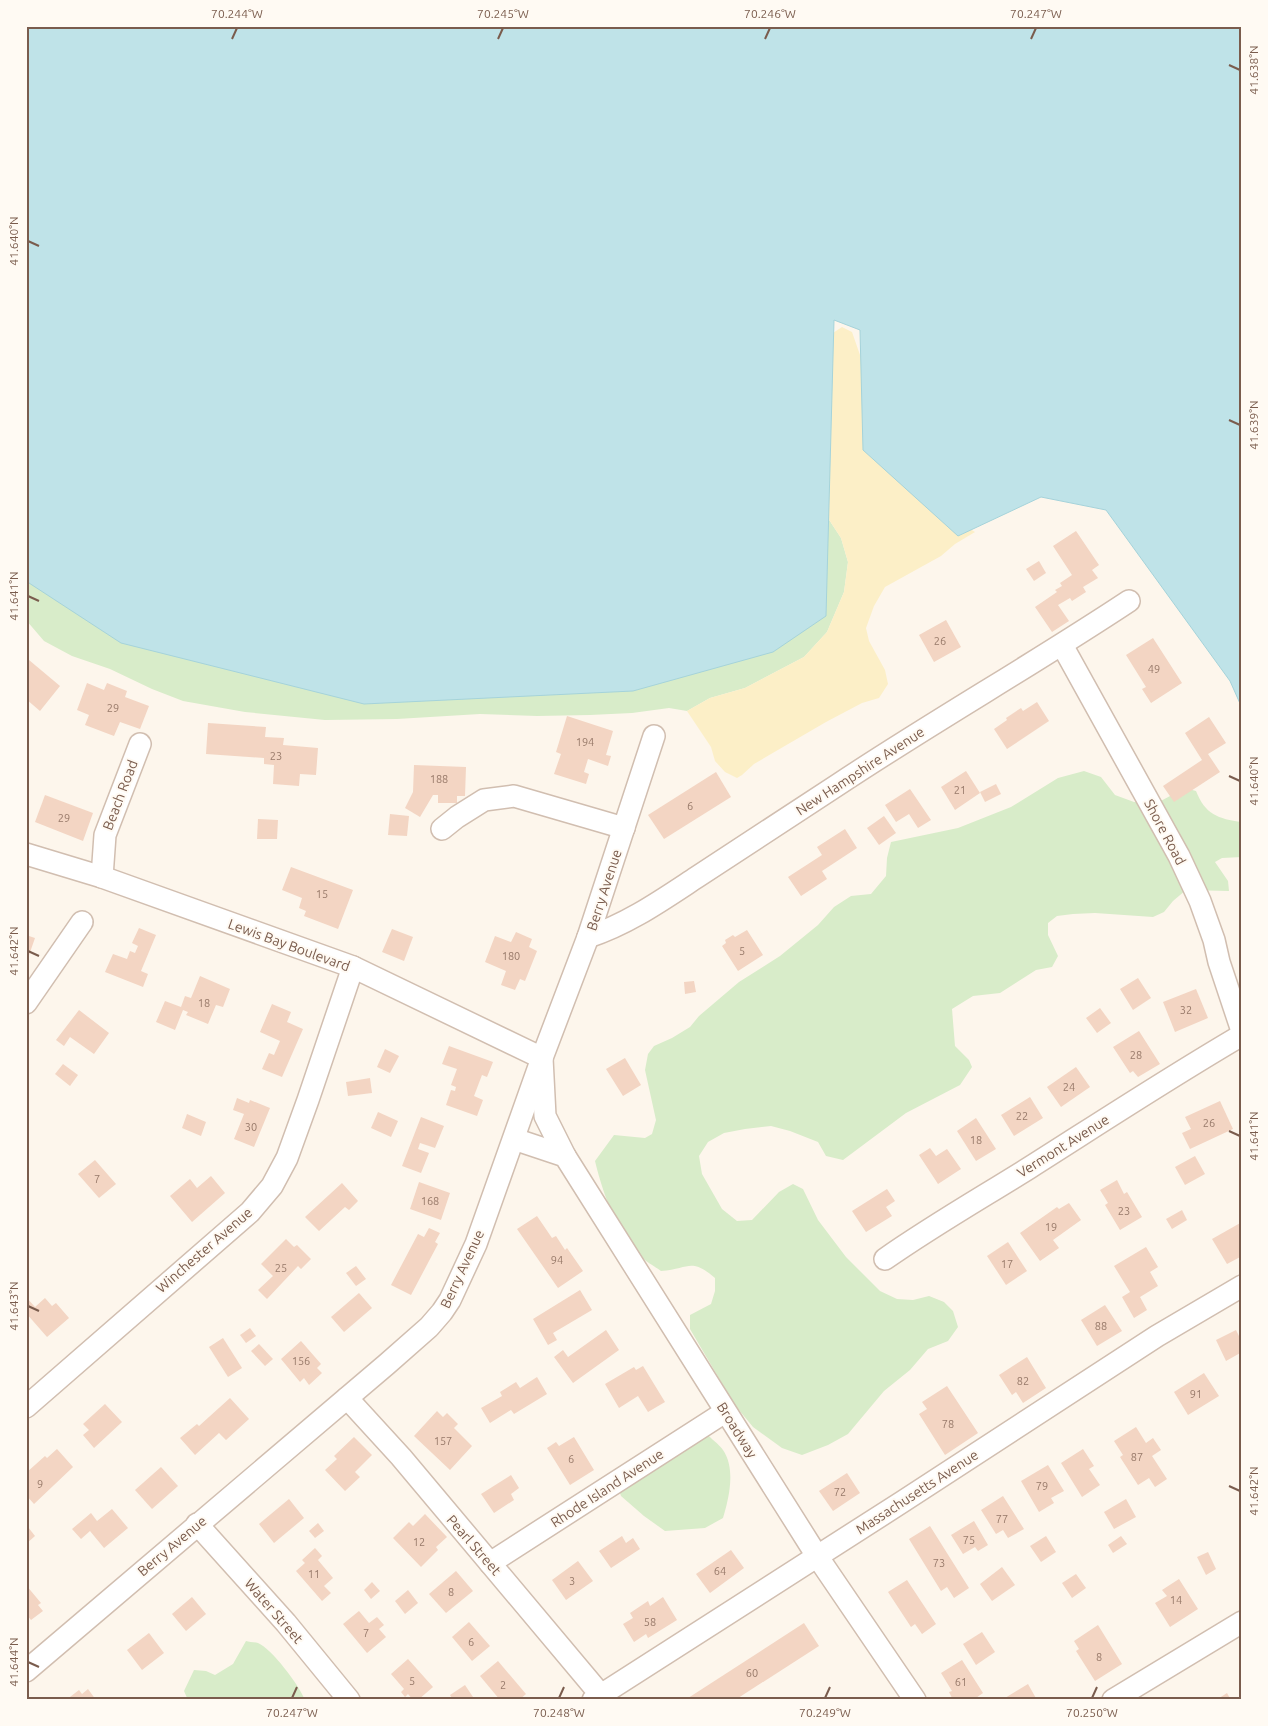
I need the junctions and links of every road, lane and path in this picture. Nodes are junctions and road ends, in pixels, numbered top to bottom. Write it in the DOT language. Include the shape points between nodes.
graph roads {
  1 [pos="1129,601"];
  2 [pos="1062,645"];
  3 [pos="654,736"];
  4 [pos="140,744"];
  5 [pos="624,828"];
  6 [pos="442,829"];
  7 [pos="26,854"];
  8 [pos="102,877"];
  9 [pos="82,922"];
  10 [pos="588,937"];
  11 [pos="353,967"];
  12 [pos="26,1003"];
  13 [pos="1242,1031"];
  14 [pos="1242,1035"];
  15 [pos="542,1058"];
  16 [pos="514,1139"];
  17 [pos="565,1156"];
  18 [pos="885,1259"];
  19 [pos="1242,1286"];
  20 [pos="347,1398"];
  21 [pos="26,1407"];
  22 [pos="725,1412"];
  23 [pos="197,1524"];
  24 [pos="817,1556"];
  25 [pos="490,1563"];
  26 [pos="1242,1622"];
  27 [pos="26,1670"];
  28 [pos="597,1697"];
  29 [pos="349,1700"];
  30 [pos="915,1700"];
  31 [pos="1113,1700"];
  1 -- 2 [label="street, New Hampshire Avenue"];
  2 -- 10 [label="street, New Hampshire Avenue" via="856,772 667,897 636,916"];
  2 -- 13 [label="street, Shore Road" via="1179,856 1200,901"];
  3 -- 5 [label="street, Berry Avenue"];
  4 -- 8 [label="street, Beach Road" via="105,835"];
  5 -- 6 [label="street" via="514,796 484,800"];
  5 -- 10 [label="street, Berry Avenue"];
  7 -- 8 [label="street, Lewis Bay Boulevard"];
  8 -- 11 [label="street, Lewis Bay Boulevard"];
  9 -- 12 [label="street"];
  10 -- 15 [label="street, Berry Avenue"];
  11 -- 15 [label="street, Lewis Bay Boulevard"];
  11 -- 21 [label="street, Winchester Avenue" via="287,1158 272,1186 250,1212"];
  14 -- 18 [label="street, Vermont Avenue" via="1194,1062"];
  15 -- 16 [label="street, Berry Avenue"];
  15 -- 17 [label="street, Broadway" via="545,1116"];
  16 -- 17 [label="street"];
  16 -- 20 [label="street, Berry Avenue" via="476,1244 450,1300 429,1327"];
  17 -- 22 [label="street, Broadway"];
  19 -- 24 [label="street, Massachusetts Avenue" via="1157,1336"];
  20 -- 23 [label="street, Berry Avenue"];
  20 -- 25 [label="street, Pearl Street"];
  22 -- 24 [label="street, Broadway"];
  22 -- 25 [label="street, Rhode Island Avenue"];
  23 -- 27 [label="street, Berry Avenue"];
  23 -- 29 [label="street, Water Street"];
  24 -- 28 [label="street, Massachusetts Avenue"];
  24 -- 30 [label="street, Broadway"];
  25 -- 28 [label="street, Pearl Street"];
  26 -- 31 [label="street"];
}
